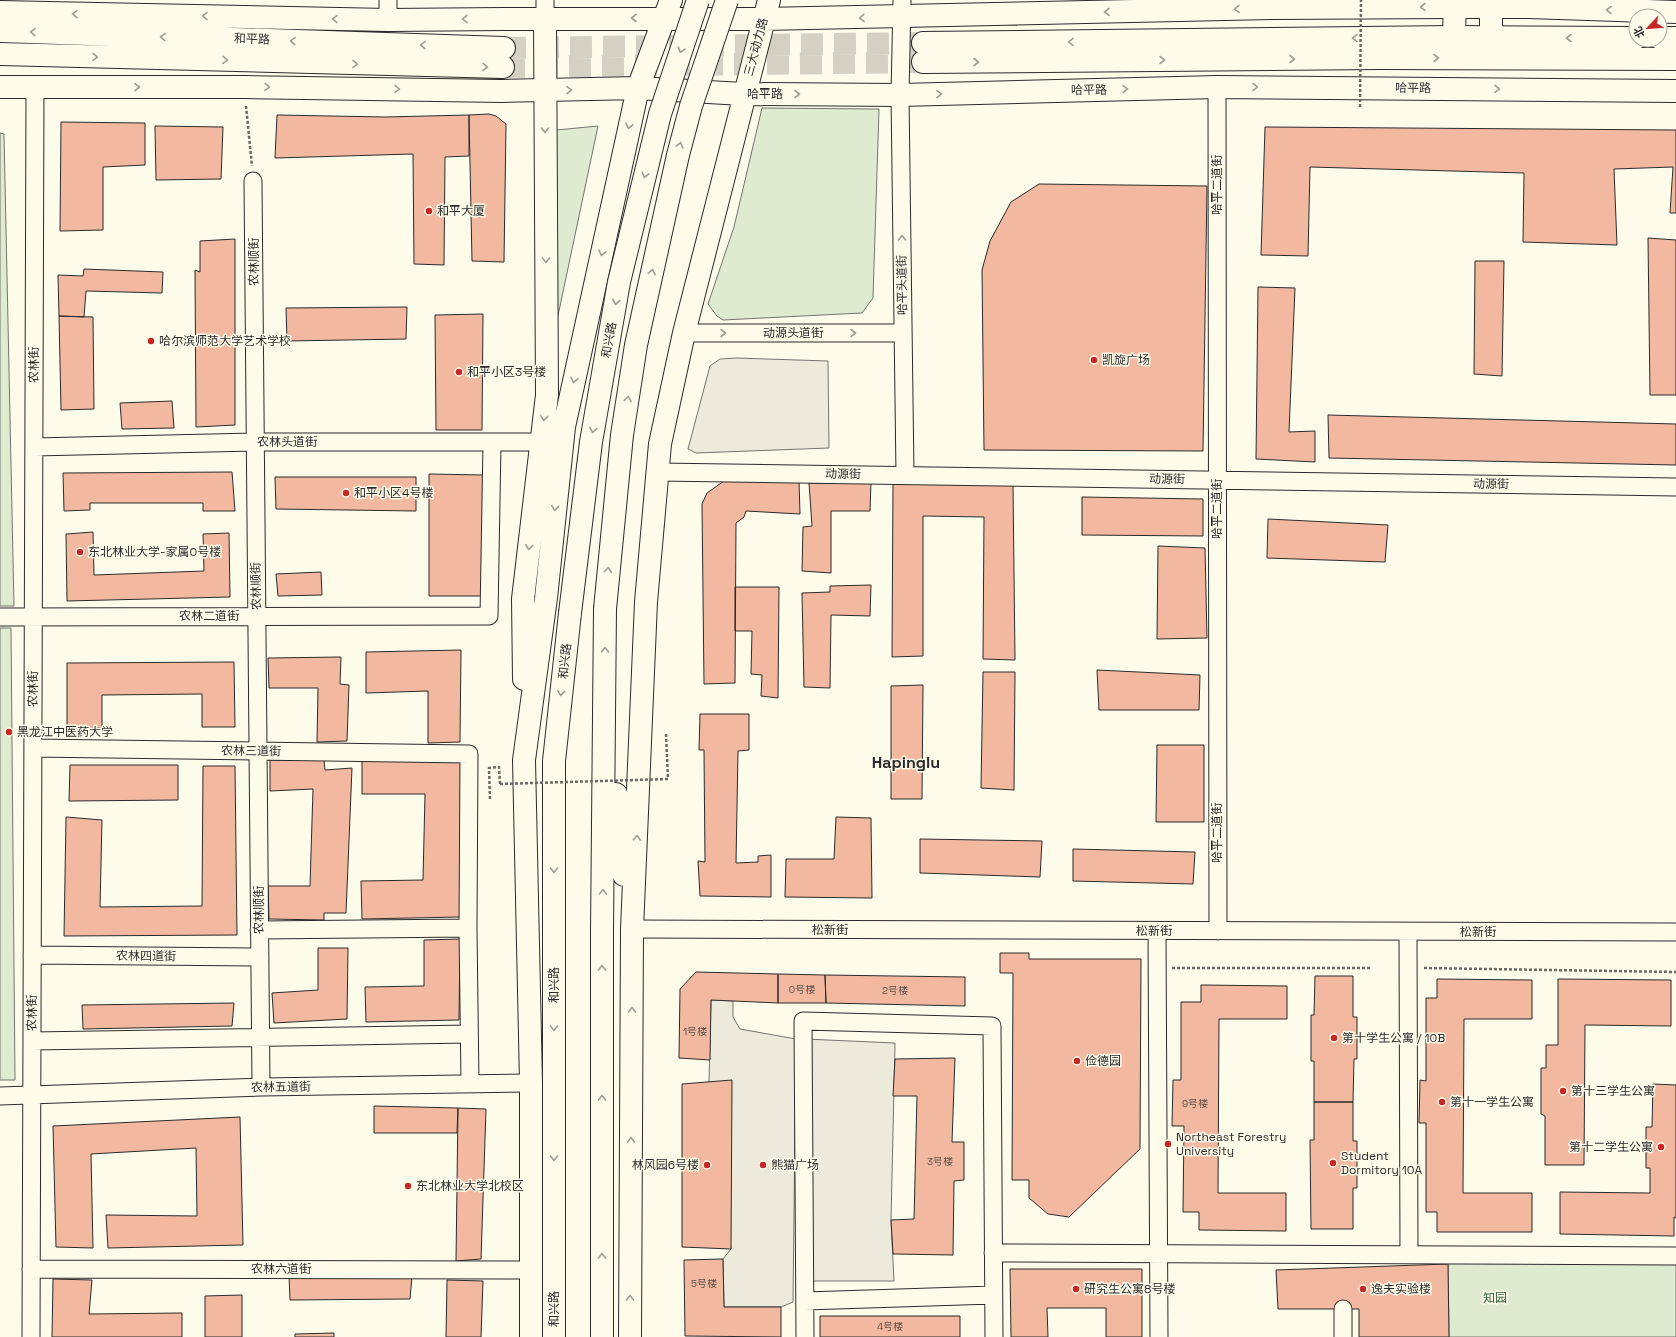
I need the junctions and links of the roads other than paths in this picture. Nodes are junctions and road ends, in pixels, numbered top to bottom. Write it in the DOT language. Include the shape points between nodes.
graph roads {
  1 [pos="698,0"];
  2 [pos="727,0"];
  3 [pos="1454,3"];
  4 [pos="1491,3"];
  5 [pos="1272,8"];
  6 [pos="545,9"];
  7 [pos="668,9"];
  8 [pos="902,9"];
  9 [pos="388,10"];
  10 [pos="766,10"];
  11 [pos="0,12"];
  12 [pos="1676,12"];
  13 [pos="0,31"];
  14 [pos="1454,37"];
  15 [pos="1491,37"];
  16 [pos="1628,38"];
  17 [pos="0,54"];
  18 [pos="1379,58"];
  19 [pos="1676,59"];
  20 [pos="0,87"];
  21 [pos="1217,87"];
  22 [pos="35,88"];
  23 [pos="638,88"];
  24 [pos="1467,89"];
  25 [pos="545,91"];
  26 [pos="1676,91"];
  27 [pos="743,94"];
  28 [pos="900,95"];
  29 [pos="253,181"];
  30 [pos="684,333"];
  31 [pos="903,333"];
  32 [pos="255,442"];
  33 [pos="541,442"];
  34 [pos="492,443"];
  35 [pos="34,447"];
  36 [pos="657,472"];
  37 [pos="905,475"];
  38 [pos="1217,480"];
  39 [pos="1676,487"];
  40 [pos="257,616"];
  41 [pos="0,617"];
  42 [pos="33,617"];
  43 [pos="604,681"];
  44 [pos="33,748"];
  45 [pos="258,751"];
  46 [pos="524,760"];
  47 [pos="554,761"];
  48 [pos="529,926"];
  49 [pos="468,928"];
  50 [pos="632,929"];
  51 [pos="259,930"];
  52 [pos="1158,931"];
  53 [pos="1218,931"];
  54 [pos="1408,932"];
  55 [pos="1676,932"];
  56 [pos="632,954"];
  57 [pos="32,955"];
  58 [pos="260,957"];
  59 [pos="469,1034"];
  60 [pos="260,1038"];
  61 [pos="32,1041"];
  62 [pos="531,1083"];
  63 [pos="470,1084"];
  64 [pos="261,1087"];
  65 [pos="0,1096"];
  66 [pos="32,1096"];
  67 [pos="993,1253"];
  68 [pos="1160,1254"];
  69 [pos="1409,1255"];
  70 [pos="1676,1256"];
  71 [pos="31,1269"];
  72 [pos="530,1270"];
  73 [pos="993,1295"];
  74 [pos="805,1301"];
  75 [pos="1343,1309"];
  76 [pos="31,1337"];
  77 [pos="531,1337"];
  78 [pos="554,1337"];
  79 [pos="602,1337"];
  80 [pos="630,1337"];
  81 [pos="805,1337"];
  82 [pos="994,1337"];
  83 [pos="1159,1337"];
  84 [pos="1343,1337"];
  1 -- 47 [label="main road, 和兴路, one-way, bridge" via="660,114 619,282 591,442"];
  43 -- 2 [label="main road, one-way, bridge" via="605,609 622,435 636,345 691,106"];
  3 -- 4 [label="main road"];
  3 -- 5 [label="main road, one-way"];
  3 -- 14 [label="main road"];
  12 -- 4 [label="main road, one-way"];
  4 -- 15 [label="main road"];
  5 -- 8 [label="main road, one-way"];
  5 -- 14 [label="main road"];
  7 -- 6 [label="main road, one-way"];
  6 -- 9 [label="main road, one-way" via="504,19"];
  6 -- 25 [label="main road, 和兴路"];
  7 -- 10 [label="main road"];
  7 -- 23 [label="main road"];
  8 -- 10 [label="main road, one-way"];
  8 -- 28 [label="street, 哈平头道街"];
  9 -- 11 [label="main road, one-way"];
  10 -- 27 [label="main road, 三大动力路"];
  17 -- 13 [label="main road, 和平路, one-way" via="503,58"];
  14 -- 15 [label="main road"];
  14 -- 18 [label="main road, one-way" via="923,52"];
  16 -- 15 [label="main road, one-way"];
  18 -- 19 [label="main road, one-way"];
  18 -- 24 [label="main road"];
  20 -- 22 [label="main road, 哈平路"];
  21 -- 24 [label="main road, 哈平路, one-way"];
  28 -- 21 [label="main road, 哈平路, one-way"];
  21 -- 38 [label="street, 哈平二道街"];
  22 -- 25 [label="main road, 哈平路, one-way" via="244,86"];
  22 -- 35 [label="street, 农林街"];
  25 -- 23 [label="main road, 哈平路, one-way"];
  23 -- 27 [label="main road, 哈平路"];
  23 -- 46 [label="main road, 和兴路, one-way" via="564,427 546,598"];
  24 -- 26 [label="main road, 哈平路, one-way"];
  25 -- 33 [label="main road, 和兴路, one-way" via="547,395"];
  27 -- 28 [label="main road, 哈平路, one-way"];
  27 -- 30 [label="main road"];
  31 -- 28 [label="street, 哈平头道街, one-way"];
  29 -- 32 [label="street, 农林顺街"];
  30 -- 31 [label="street, 动源头道街, one-way"];
  30 -- 36 [label="main road" via="660,444"];
  31 -- 37 [label="street, 哈平头道街"];
  32 -- 34 [label="street, 农林头道街"];
  32 -- 35 [label="street, 农林头道街"];
  32 -- 40 [label="street, 农林顺街"];
  33 -- 34 [label="street, 农林头道街"];
  33 -- 46 [label="main road, 和兴路, one-way" via="523,599"];
  34 -- 40 [label="street, 农林二道街" via="489,616"];
  35 -- 42 [label="street, 农林街"];
  36 -- 37 [label="street, 动源街"];
  50 -- 36 [label="main road, one-way" via="646,602"];
  37 -- 38 [label="street, 动源街"];
  38 -- 39 [label="street, 动源街"];
  38 -- 53 [label="street, 哈平二道街"];
  40 -- 42 [label="street, 农林二道街"];
  40 -- 45 [label="street, 农林顺街"];
  41 -- 42 [label="street, 农林二道街"];
  42 -- 44 [label="street, 农林街"];
  43 -- 56 [label="main road"];
  79 -- 43 [label="main road, one-way"];
  44 -- 45 [label="street, 农林三道街"];
  44 -- 57 [label="street, 农林街"];
  45 -- 49 [label="street, 农林三道街" via="469,754"];
  45 -- 51 [label="street, 农林顺街"];
  46 -- 48 [label="main road, 和兴路"];
  47 -- 48 [label="main road"];
  47 -- 78 [label="main road, 和兴路, one-way"];
  48 -- 62 [label="main road, 和兴路"];
  49 -- 51 [label="street"];
  49 -- 59 [label="street"];
  50 -- 52 [label="street, 松新街"];
  50 -- 56 [label="main road"];
  51 -- 58 [label="street, 农林顺街"];
  52 -- 53 [label="street, 松新街"];
  52 -- 68 [label="street"];
  53 -- 54 [label="street, 松新街"];
  54 -- 55 [label="street, 松新街"];
  54 -- 69 [label="street"];
  80 -- 56 [label="main road, one-way"];
  57 -- 58 [label="street, 农林四道街"];
  57 -- 61 [label="street, 农林街"];
  58 -- 60 [label="street, 农林顺街"];
  59 -- 60 [label="street"];
  59 -- 63 [label="street"];
  60 -- 61 [label="street"];
  60 -- 64 [label="street, 农林顺街"];
  61 -- 66 [label="street, 农林街"];
  62 -- 63 [label="street, 农林五道街"];
  62 -- 72 [label="main road, 和兴路"];
  63 -- 64 [label="street, 农林五道街"];
  64 -- 66 [label="street, 农林五道街"];
  65 -- 66 [label="street, 农林五道街"];
  66 -- 71 [label="street, 农林街"];
  67 -- 68 [label="street"];
  67 -- 73 [label="street"];
  67 -- 74 [label="street" via="992,1026 803,1021"];
  68 -- 69 [label="street"];
  68 -- 83 [label="street"];
  69 -- 70 [label="street"];
  71 -- 72 [label="street, 农林六道街"];
  71 -- 76 [label="street, 农林街"];
  72 -- 77 [label="main road, 和兴路"];
  73 -- 74 [label="street"];
  73 -- 82 [label="street"];
  74 -- 81 [label="street"];
  75 -- 84 [label="street"];
}
